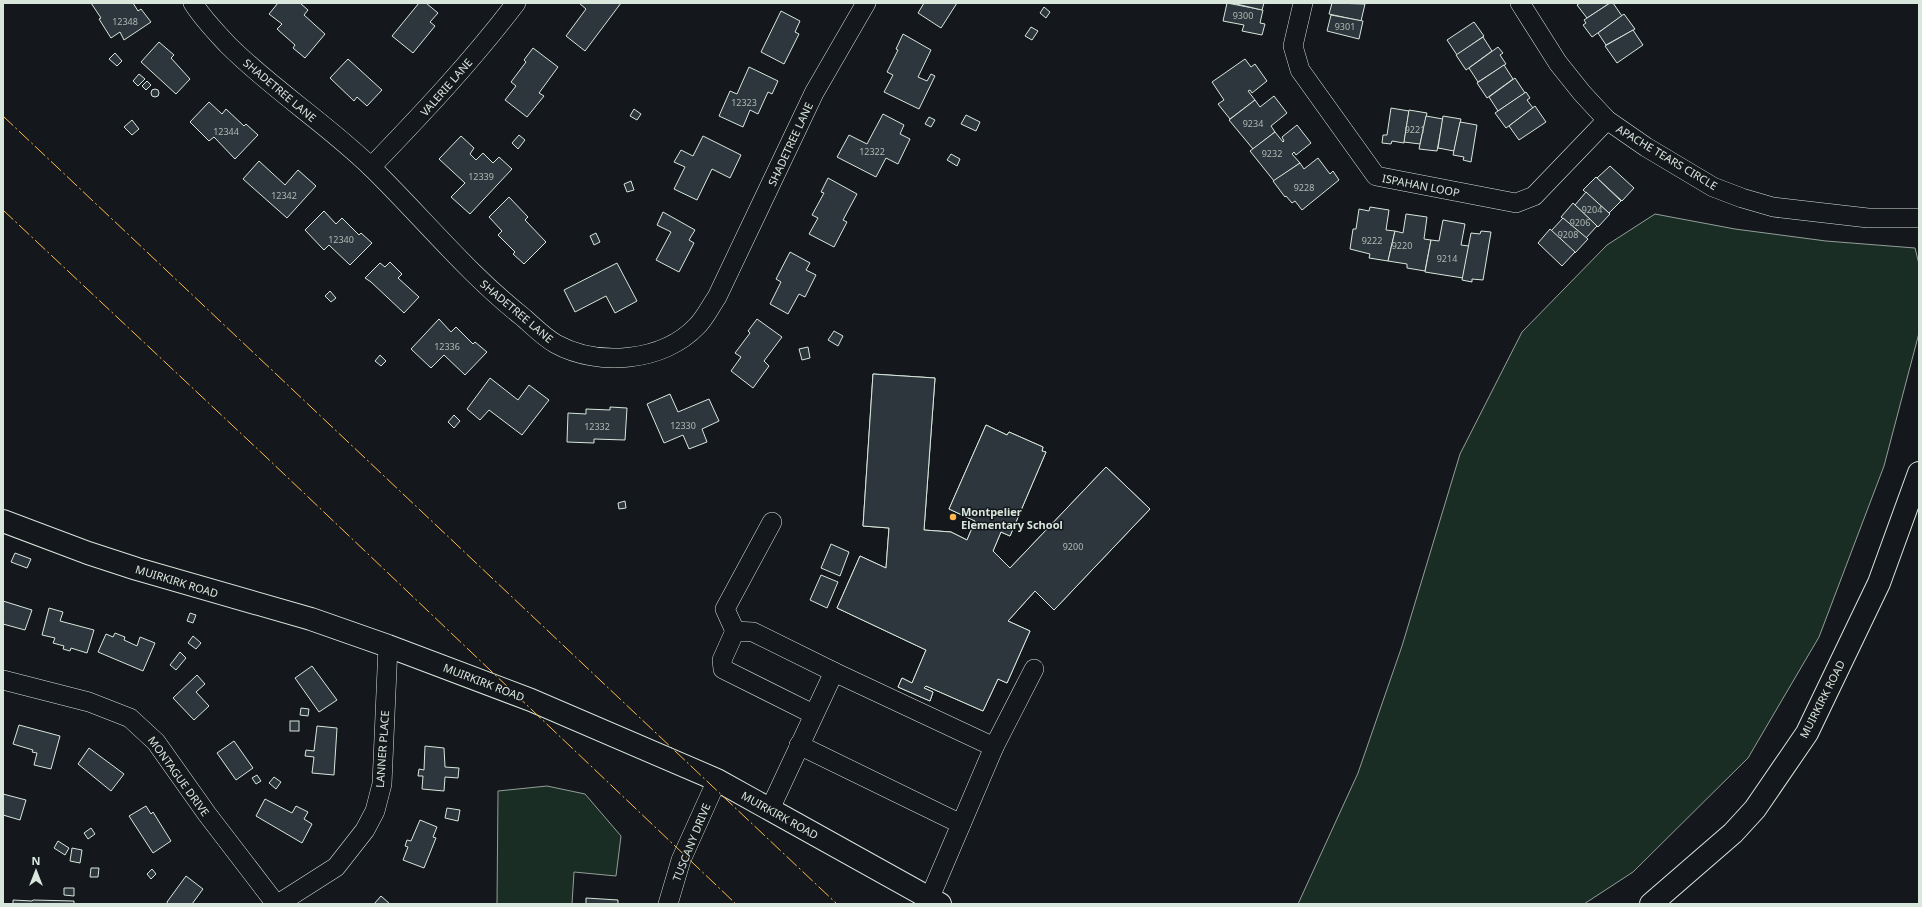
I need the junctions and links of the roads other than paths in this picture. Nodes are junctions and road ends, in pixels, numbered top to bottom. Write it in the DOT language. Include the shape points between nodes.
graph roads {
  1 [pos="192,3"];
  2 [pos="516,3"];
  3 [pos="866,3"];
  4 [pos="1303,3"];
  5 [pos="1520,3"];
  6 [pos="1607,120"];
  7 [pos="371,167"];
  8 [pos="1919,218"];
  9 [pos="1919,473"];
  10 [pos="3,521"];
  11 [pos="772,522"];
  12 [pos="735,631"];
  13 [pos="388,646"];
  14 [pos="1034,669"];
  15 [pos="834,672"];
  16 [pos="3,680"];
  17 [pos="813,714"];
  18 [pos="799,745"];
  19 [pos="994,747"];
  20 [pos="717,780"];
  21 [pos="770,809"];
  22 [pos="961,824"];
  23 [pos="935,901"];
  24 [pos="277,904"];
  25 [pos="668,904"];
  26 [pos="1652,904"];
  1 -- 7 [label="street, SHADETREE LANE" via="202,18 245,61"];
  2 -- 7 [label="street, VALERIE LANE" via="434,102"];
  3 -- 7 [label="street, SHADETREE LANE" via="814,93 716,297 698,326 676,343 647,354 615,357 582,354 556,344 504,303"];
  4 -- 6 [label="street, ISPAHAN LOOP" via="1292,46 1300,70 1376,176 1516,203 1534,196"];
  5 -- 6 [label="street, APACHE TEARS CIRCLE" via="1558,63"];
  6 -- 8 [label="street, APACHE TEARS CIRCLE" via="1712,187 1742,198 1774,207 1818,213 1868,218"];
  9 -- 26 [label="main road, MUIRKIRK ROAD" via="1879,583 1806,733 1755,809 1733,833"];
  10 -- 13 [label="main road, MUIRKIRK ROAD" via="137,569 311,619"];
  11 -- 12 [label="street" via="725,609"];
  12 -- 15 [label="street" via="753,632"];
  12 -- 17 [label="street" via="722,660 723,669"];
  13 -- 20 [label="main road, MUIRKIRK ROAD" via="531,700"];
  13 -- 24 [label="street, LANNER PLACE" via="382,784 375,811 357,841 336,867"];
  14 -- 19 [label="street"];
  15 -- 17 [label="street"];
  15 -- 19 [label="street"];
  16 -- 24 [label="street, MONTAGUE DRIVE" via="89,702 130,718 156,742 207,814"];
  17 -- 18 [label="street"];
  18 -- 21 [label="street"];
  18 -- 22 [label="street"];
  19 -- 22 [label="street"];
  20 -- 21 [label="main road, MUIRKIRK ROAD"];
  20 -- 25 [label="street, TUSCANY DRIVE" via="681,860"];
  21 -- 23 [label="main road, MUIRKIRK ROAD"];
  22 -- 23 [label="street"];
}
